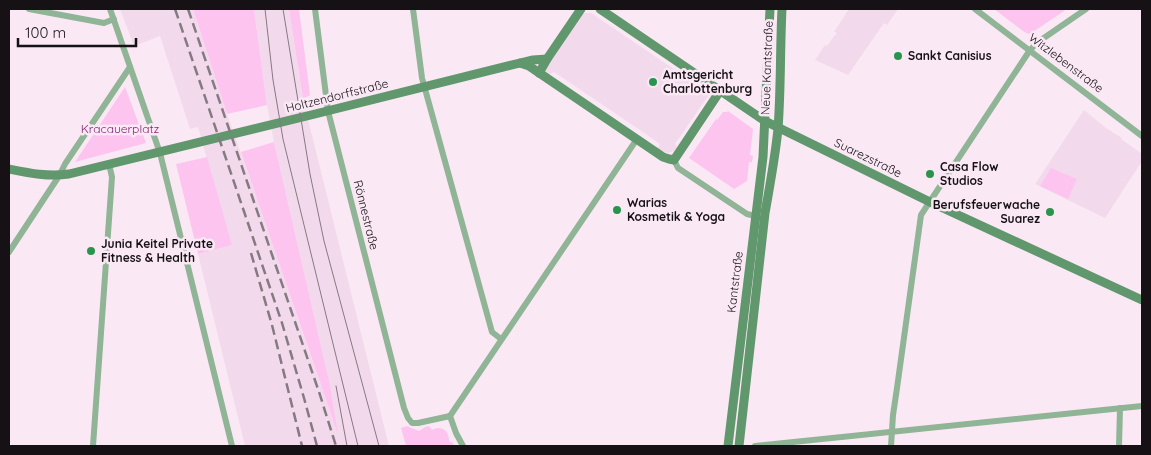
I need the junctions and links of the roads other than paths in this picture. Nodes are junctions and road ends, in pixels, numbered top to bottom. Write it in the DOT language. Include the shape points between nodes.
graph roads {
  1 [pos="29,9"];
  2 [pos="110,9"];
  3 [pos="315,9"];
  4 [pos="413,9"];
  5 [pos="581,9"];
  6 [pos="600,9"];
  7 [pos="770,9"];
  8 [pos="782,9"];
  9 [pos="975,9"];
  10 [pos="1086,9"];
  11 [pos="114,19"];
  12 [pos="1030,50"];
  13 [pos="547,59"];
  14 [pos="520,62"];
  15 [pos="130,67"];
  16 [pos="539,73"];
  17 [pos="425,87"];
  18 [pos="720,91"];
  19 [pos="328,111"];
  20 [pos="765,121"];
  21 [pos="778,128"];
  22 [pos="1142,136"];
  23 [pos="637,139"];
  24 [pos="160,153"];
  25 [pos="672,159"];
  26 [pos="109,164"];
  27 [pos="9,169"];
  28 [pos="59,176"];
  29 [pos="930,202"];
  30 [pos="755,216"];
  31 [pos="9,252"];
  32 [pos="1142,300"];
  33 [pos="501,340"];
  34 [pos="1142,406"];
  35 [pos="1120,408"];
  36 [pos="450,416"];
  37 [pos="892,432"];
  38 [pos="93,446"];
  39 [pos="232,446"];
  40 [pos="463,446"];
  41 [pos="728,446"];
  42 [pos="739,446"];
  43 [pos="755,446"];
  44 [pos="891,446"];
  45 [pos="1119,446"];
  1 -- 11 [label="street" via="104,22"];
  2 -- 11 [label="street"];
  3 -- 19 [label="street, Rönnestraße"];
  4 -- 17 [label="street"];
  5 -- 13 [label="street"];
  6 -- 18 [label="street, Suarezstraße"];
  7 -- 20 [label="street, Neue Kantstraße"];
  8 -- 21 [label="street, Neue Kantstraße"];
  9 -- 12 [label="street, Witzlebenstraße"];
  10 -- 12 [label="street"];
  11 -- 15 [label="street"];
  12 -- 22 [label="street, Witzlebenstraße"];
  12 -- 29 [label="street"];
  13 -- 14 [label="street, Holtzendorffstraße"];
  13 -- 16 [label="street"];
  14 -- 16 [label="street"];
  14 -- 17 [label="street, Holtzendorffstraße"];
  15 -- 24 [label="street"];
  15 -- 28 [label="street"];
  16 -- 23 [label="street"];
  17 -- 19 [label="street, Holtzendorffstraße"];
  17 -- 33 [label="street" via="492,332"];
  18 -- 20 [label="street, Suarezstraße"];
  18 -- 25 [label="street"];
  19 -- 24 [label="street, Holtzendorffstraße"];
  19 -- 36 [label="street, Rönnestraße" via="404,408 412,422"];
  20 -- 21 [label="street, Suarezstraße"];
  20 -- 30 [label="street, Kantstraße"];
  21 -- 29 [label="street, Suarezstraße"];
  21 -- 42 [label="street, Kantstraße"];
  23 -- 25 [label="street" via="663,157"];
  23 -- 33 [label="street"];
  24 -- 26 [label="street"];
  24 -- 39 [label="street"];
  25 -- 30 [label="street" via="678,168 747,214"];
  26 -- 28 [label="street"];
  26 -- 38 [label="street" via="112,180"];
  27 -- 28 [label="street"];
  28 -- 31 [label="street"];
  29 -- 32 [label="street, Suarezstraße"];
  29 -- 37 [label="street" via="921,215"];
  30 -- 41 [label="street, Kantstraße"];
  33 -- 36 [label="street"];
  34 -- 35 [label="street"];
  35 -- 37 [label="street"];
  35 -- 45 [label="street"];
  36 -- 40 [label="street"];
  37 -- 43 [label="street"];
  37 -- 44 [label="street"];
}
